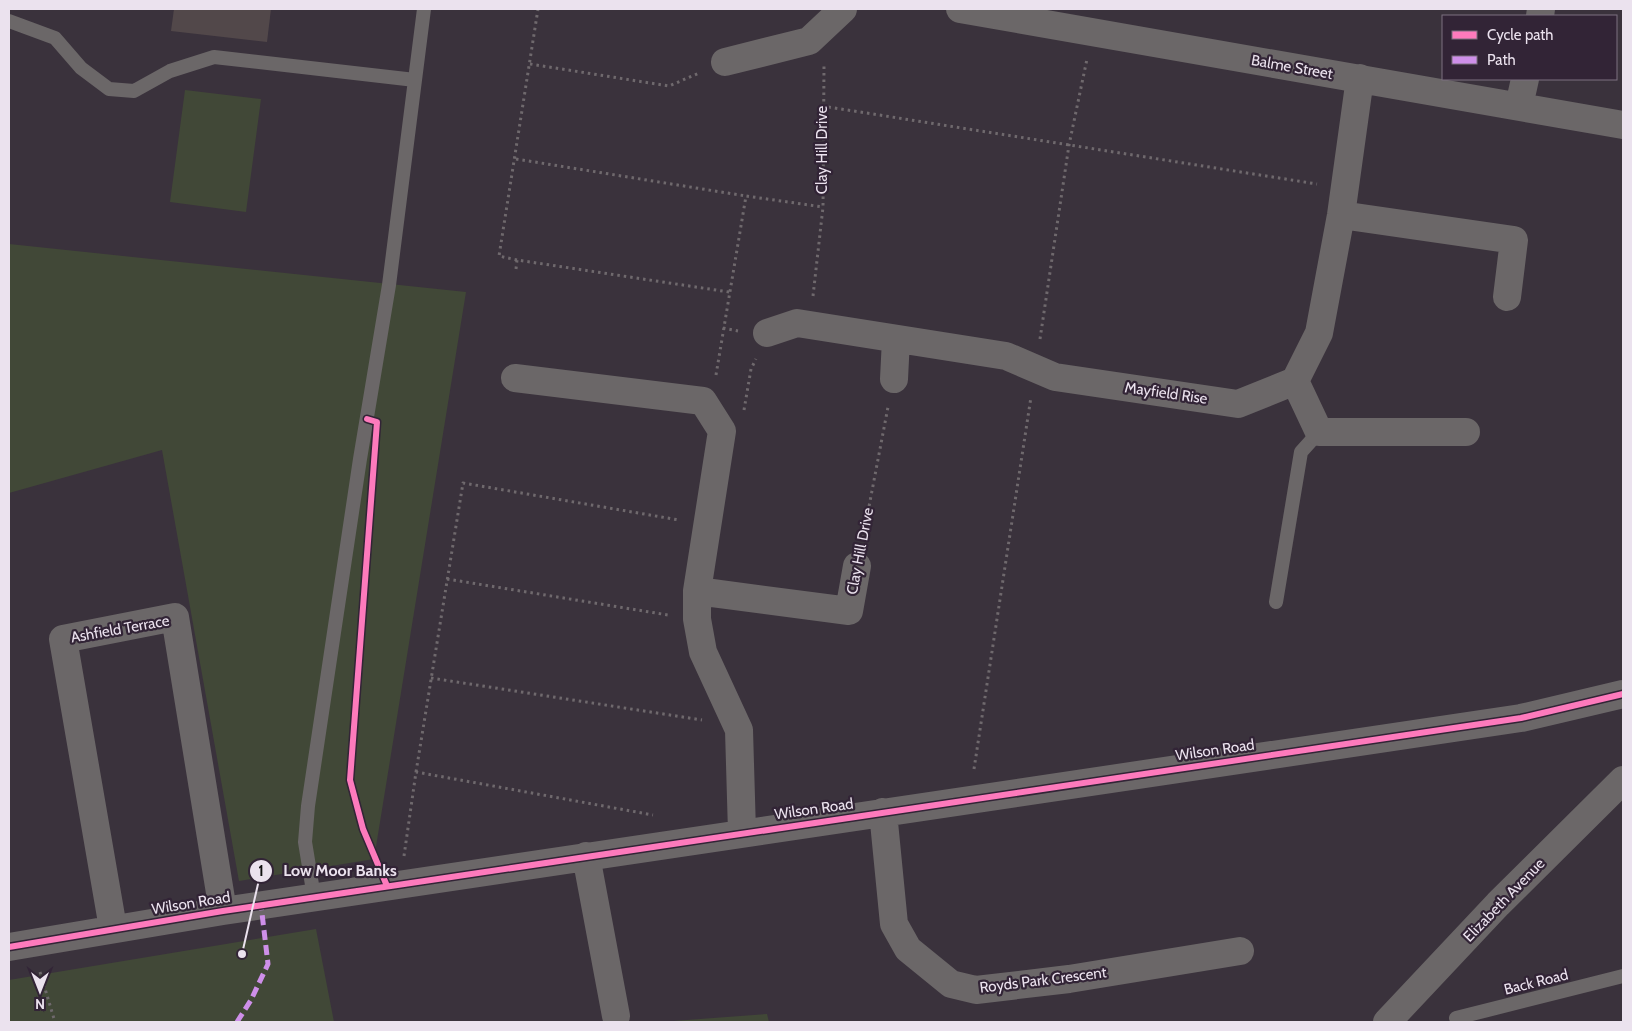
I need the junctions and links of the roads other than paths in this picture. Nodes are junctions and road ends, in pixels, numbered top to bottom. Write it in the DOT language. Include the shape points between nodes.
graph roads {
  1 [pos="424,9"];
  2 [pos="842,9"];
  3 [pos="971,10"];
  4 [pos="9,21"];
  5 [pos="1082,23"];
  6 [pos="725,62"];
  7 [pos="1360,78"];
  8 [pos="415,80"];
  9 [pos="1525,80"];
  10 [pos="1519,106"];
  11 [pos="1623,124"];
  12 [pos="1341,215"];
  13 [pos="1507,297"];
  14 [pos="767,333"];
  15 [pos="896,339"];
  16 [pos="515,378"];
  17 [pos="894,379"];
  18 [pos="1295,381"];
  19 [pos="1320,432"];
  20 [pos="1466,432"];
  21 [pos="857,566"];
  22 [pos="697,591"];
  23 [pos="1276,602"];
  24 [pos="1623,694"];
  25 [pos="1623,780"];
  26 [pos="883,812"];
  27 [pos="742,832"];
  28 [pos="586,856"];
  29 [pos="314,897"];
  30 [pos="223,911"];
  31 [pos="113,928"];
  32 [pos="20,945"];
  33 [pos="1240,952"];
  34 [pos="1623,976"];
  35 [pos="616,1016"];
  36 [pos="1456,1018"];
  37 [pos="1387,1022"];
  1 -- 8 [label="lane"];
  2 -- 6 [label="street" via="810,41"];
  3 -- 5 [label="street, Balme Street"];
  4 -- 8 [label="lane" via="55,38 81,68 110,89 134,91 170,72 214,57"];
  5 -- 7 [label="street, Balme Street"];
  7 -- 10 [label="street, Balme Street"];
  7 -- 12 [label="street"];
  8 -- 29 [label="lane" via="389,285 308,806 305,842"];
  9 -- 10 [label="street"];
  10 -- 11 [label="street, Balme Street"];
  12 -- 13 [label="street" via="1514,240"];
  12 -- 18 [label="street" via="1320,333"];
  14 -- 15 [label="street" via="797,323"];
  15 -- 17 [label="street"];
  15 -- 18 [label="street, Mayfield Rise" via="1006,356 1055,377 1238,404"];
  16 -- 22 [label="street" via="702,401 716,422"];
  18 -- 19 [label="street"];
  19 -- 20 [label="street"];
  19 -- 23 [label="lane" via="1301,452"];
  21 -- 22 [label="street, Clay Hill Drive" via="849,611"];
  22 -- 27 [label="street" via="697,619 703,652 737,725 742,772"];
  24 -- 26 [label="street, Wilson Road" via="1522,718"];
  25 -- 37 [label="street, Elizabeth Avenue" via="1498,904"];
  26 -- 27 [label="street, Wilson Road"];
  26 -- 33 [label="street, Royds Park Crescent" via="894,924 908,949 951,984 976,990"];
  27 -- 28 [label="street, Wilson Road"];
  28 -- 29 [label="street, Wilson Road"];
  28 -- 35 [label="street"];
  29 -- 30 [label="street, Wilson Road"];
  30 -- 31 [label="street, Wilson Road"];
  30 -- 31 [label="street, Ashfield Terrace" via="175,617 62,639"];
  31 -- 32 [label="street, Wilson Road"];
  34 -- 36 [label="lane, Back Road"];
}
